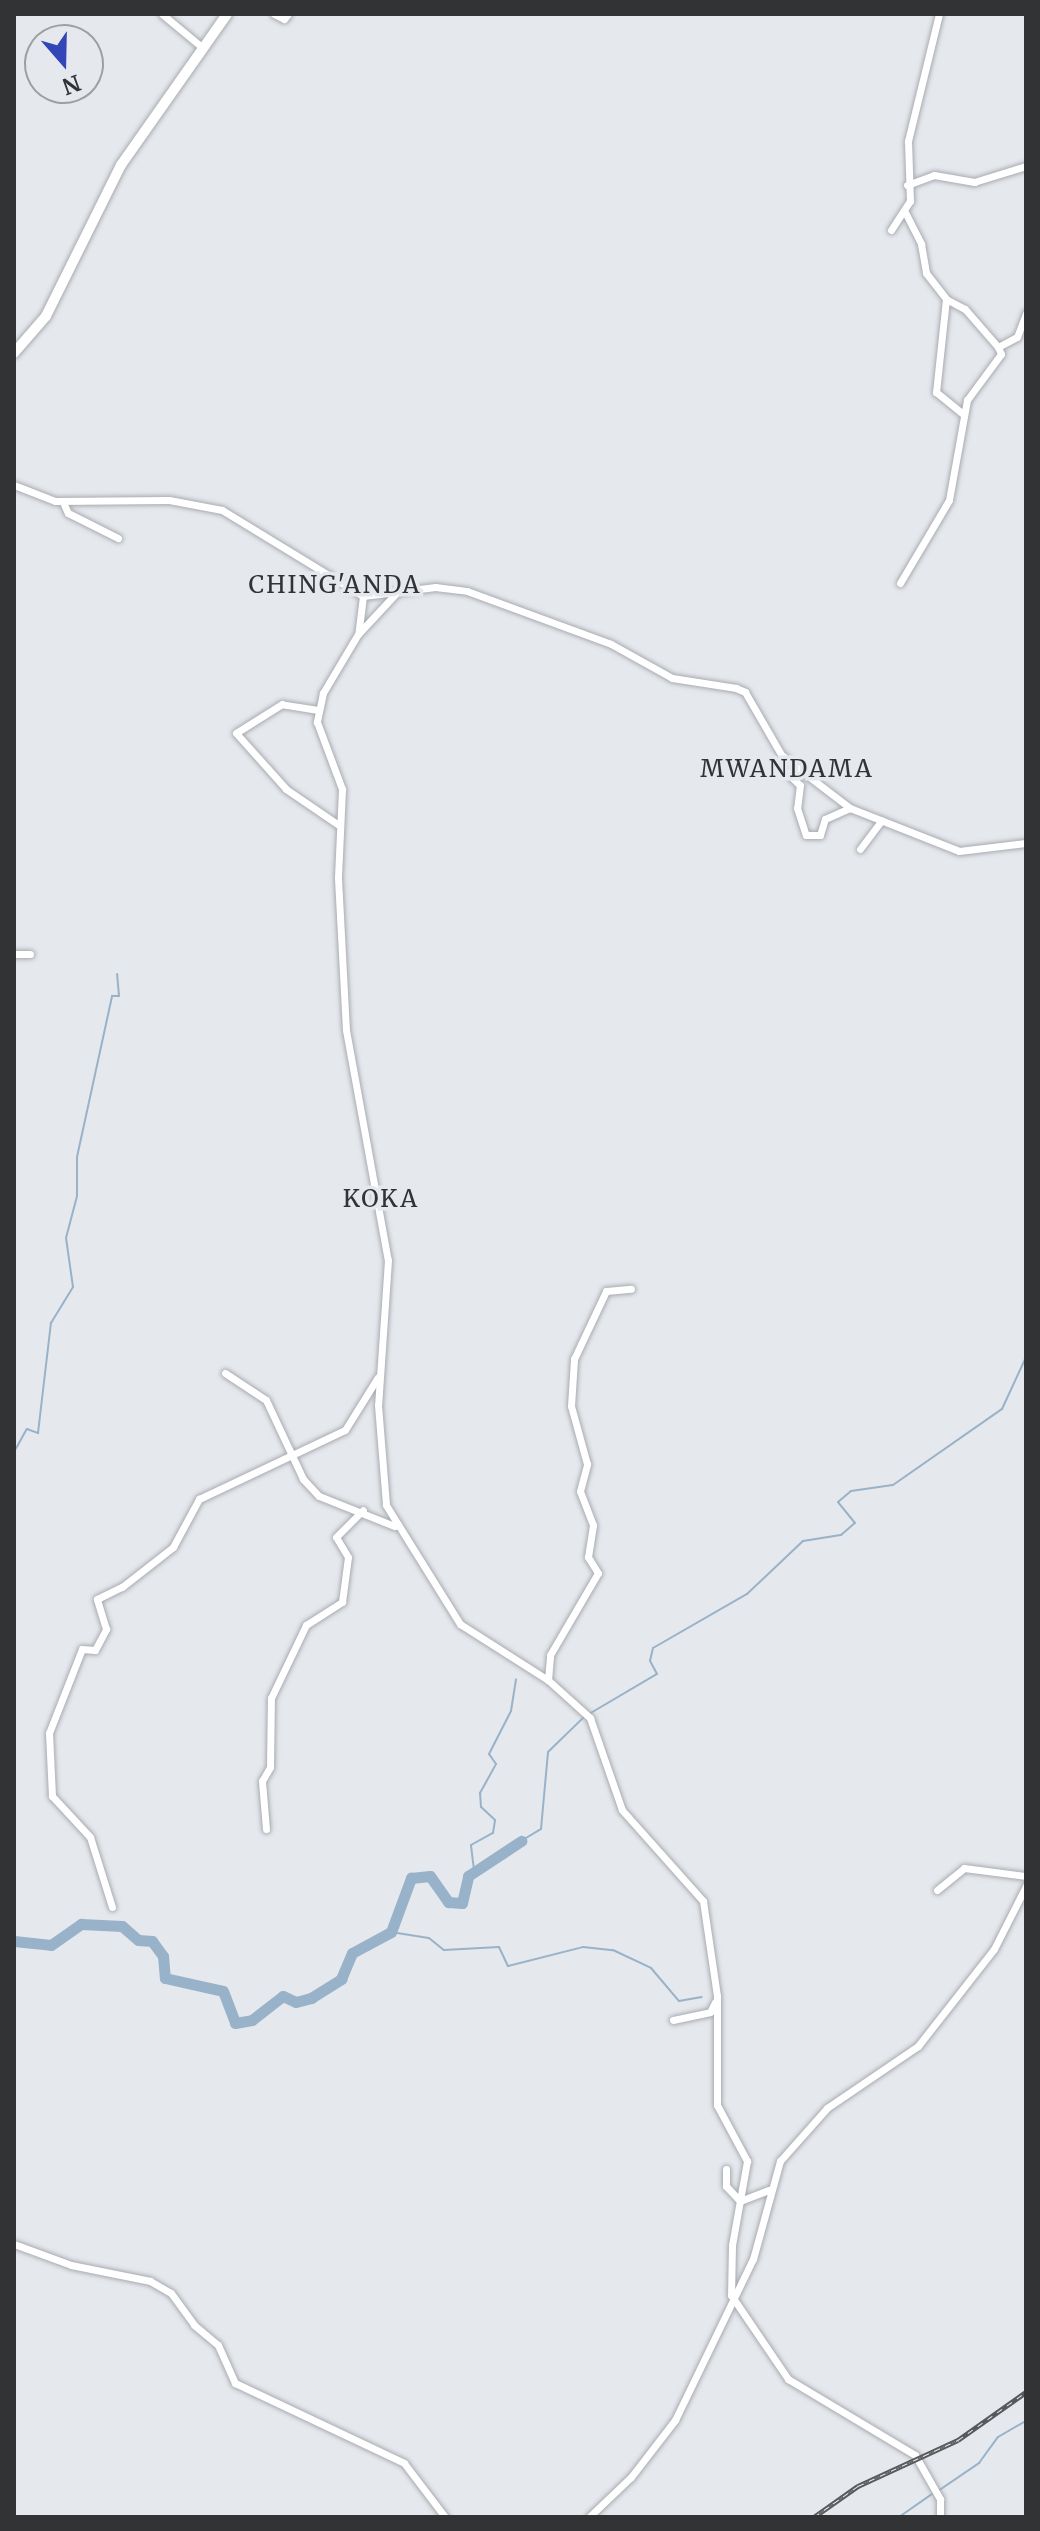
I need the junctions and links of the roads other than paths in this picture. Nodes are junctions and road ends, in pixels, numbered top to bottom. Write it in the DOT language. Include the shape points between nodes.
graph roads {
  1 [pos="162,14"];
  2 [pos="227,14"];
  3 [pos="274,14"];
  4 [pos="288,14"];
  5 [pos="939,14"];
  6 [pos="203,48"];
  7 [pos="1026,166"];
  8 [pos="907,185"];
  9 [pos="905,212"];
  10 [pos="891,230"];
  11 [pos="946,299"];
  12 [pos="1026,313"];
  13 [pos="998,347"];
  14 [pos="14,353"];
  15 [pos="964,415"];
  16 [pos="14,485"];
  17 [pos="63,502"];
  18 [pos="118,538"];
  19 [pos="900,583"];
  20 [pos="399,590"];
  21 [pos="363,596"];
  22 [pos="358,634"];
  23 [pos="318,710"];
  24 [pos="783,756"];
  25 [pos="850,808"];
  26 [pos="882,820"];
  27 [pos="340,826"];
  28 [pos="1026,843"];
  29 [pos="860,849"];
  30 [pos="14,954"];
  31 [pos="30,954"];
  32 [pos="631,1289"];
  33 [pos="225,1373"];
  34 [pos="380,1375"];
  35 [pos="295,1457"];
  36 [pos="363,1510"];
  37 [pos="395,1527"];
  38 [pos="548,1680"];
  39 [pos="266,1829"];
  40 [pos="1026,1876"];
  41 [pos="1026,1886"];
  42 [pos="937,1890"];
  43 [pos="112,1907"];
  44 [pos="717,1996"];
  45 [pos="673,2020"];
  46 [pos="726,2169"];
  47 [pos="769,2190"];
  48 [pos="740,2201"];
  49 [pos="14,2244"];
  50 [pos="731,2295"];
  51 [pos="445,2517"];
  52 [pos="589,2517"];
  53 [pos="940,2517"];
  1 -- 6 [label="street"];
  2 -- 6 [label="street"];
  3 -- 4 [label="street" via="284,19"];
  5 -- 8 [label="street" via="920,77"];
  6 -- 14 [label="street" via="121,165 51,307"];
  7 -- 8 [label="street" via="974,182 934,175"];
  8 -- 9 [label="street"];
  9 -- 10 [label="street"];
  9 -- 11 [label="street" via="923,251 926,273"];
  11 -- 13 [label="street" via="965,309"];
  11 -- 15 [label="street" via="936,392"];
  12 -- 13 [label="street" via="1017,337"];
  13 -- 15 [label="street" via="1001,354 970,394"];
  15 -- 19 [label="street" via="949,500"];
  16 -- 17 [label="street"];
  17 -- 18 [label="street" via="68,513"];
  17 -- 21 [label="street" via="169,500 222,510"];
  20 -- 21 [label="street"];
  20 -- 22 [label="street"];
  20 -- 24 [label="street" via="467,591 611,644 672,678 745,692"];
  21 -- 22 [label="street"];
  22 -- 23 [label="street"];
  23 -- 27 [label="street" via="342,789"];
  23 -- 27 [label="street" via="282,704 236,733 286,789"];
  24 -- 25 [label="street"];
  24 -- 25 [label="street" via="779,765 800,785 797,808 806,835 820,835 825,819"];
  25 -- 26 [label="street"];
  26 -- 28 [label="street" via="959,851"];
  26 -- 29 [label="street"];
  27 -- 34 [label="street" via="346,1031 388,1260"];
  30 -- 31 [label="street"];
  32 -- 38 [label="street" via="606,1291 574,1359 571,1406 587,1464 580,1491 593,1525 588,1557 598,1573 550,1655"];
  33 -- 35 [label="street" via="266,1400"];
  34 -- 35 [label="street" via="345,1430"];
  34 -- 37 [label="street" via="379,1464"];
  35 -- 36 [label="street" via="319,1496"];
  35 -- 43 [label="street" via="199,1499 173,1547 122,1587 97,1599 106,1629 95,1650 82,1649 49,1733 52,1796 90,1837"];
  36 -- 37 [label="street"];
  36 -- 39 [label="street" via="336,1537 348,1557 342,1602 306,1625 271,1698 270,1767 262,1781"];
  37 -- 38 [label="street" via="460,1624"];
  38 -- 44 [label="street" via="586,1715 622,1810 703,1901"];
  40 -- 42 [label="street" via="964,1868"];
  41 -- 47 [label="street" via="994,1949 918,2046 827,2108 780,2161"];
  44 -- 45 [label="street" via="710,2012"];
  44 -- 48 [label="street" via="717,2105 747,2161"];
  46 -- 48 [label="street" via="726,2186"];
  47 -- 48 [label="street"];
  47 -- 50 [label="street" via="759,2242"];
  48 -- 50 [label="street"];
  49 -- 51 [label="street" via="71,2265 150,2281 171,2293 194,2325 218,2345 235,2383 404,2463"];
  50 -- 52 [label="street" via="668,2431"];
  50 -- 53 [label="street" via="788,2379 911,2451 940,2499"];
}
